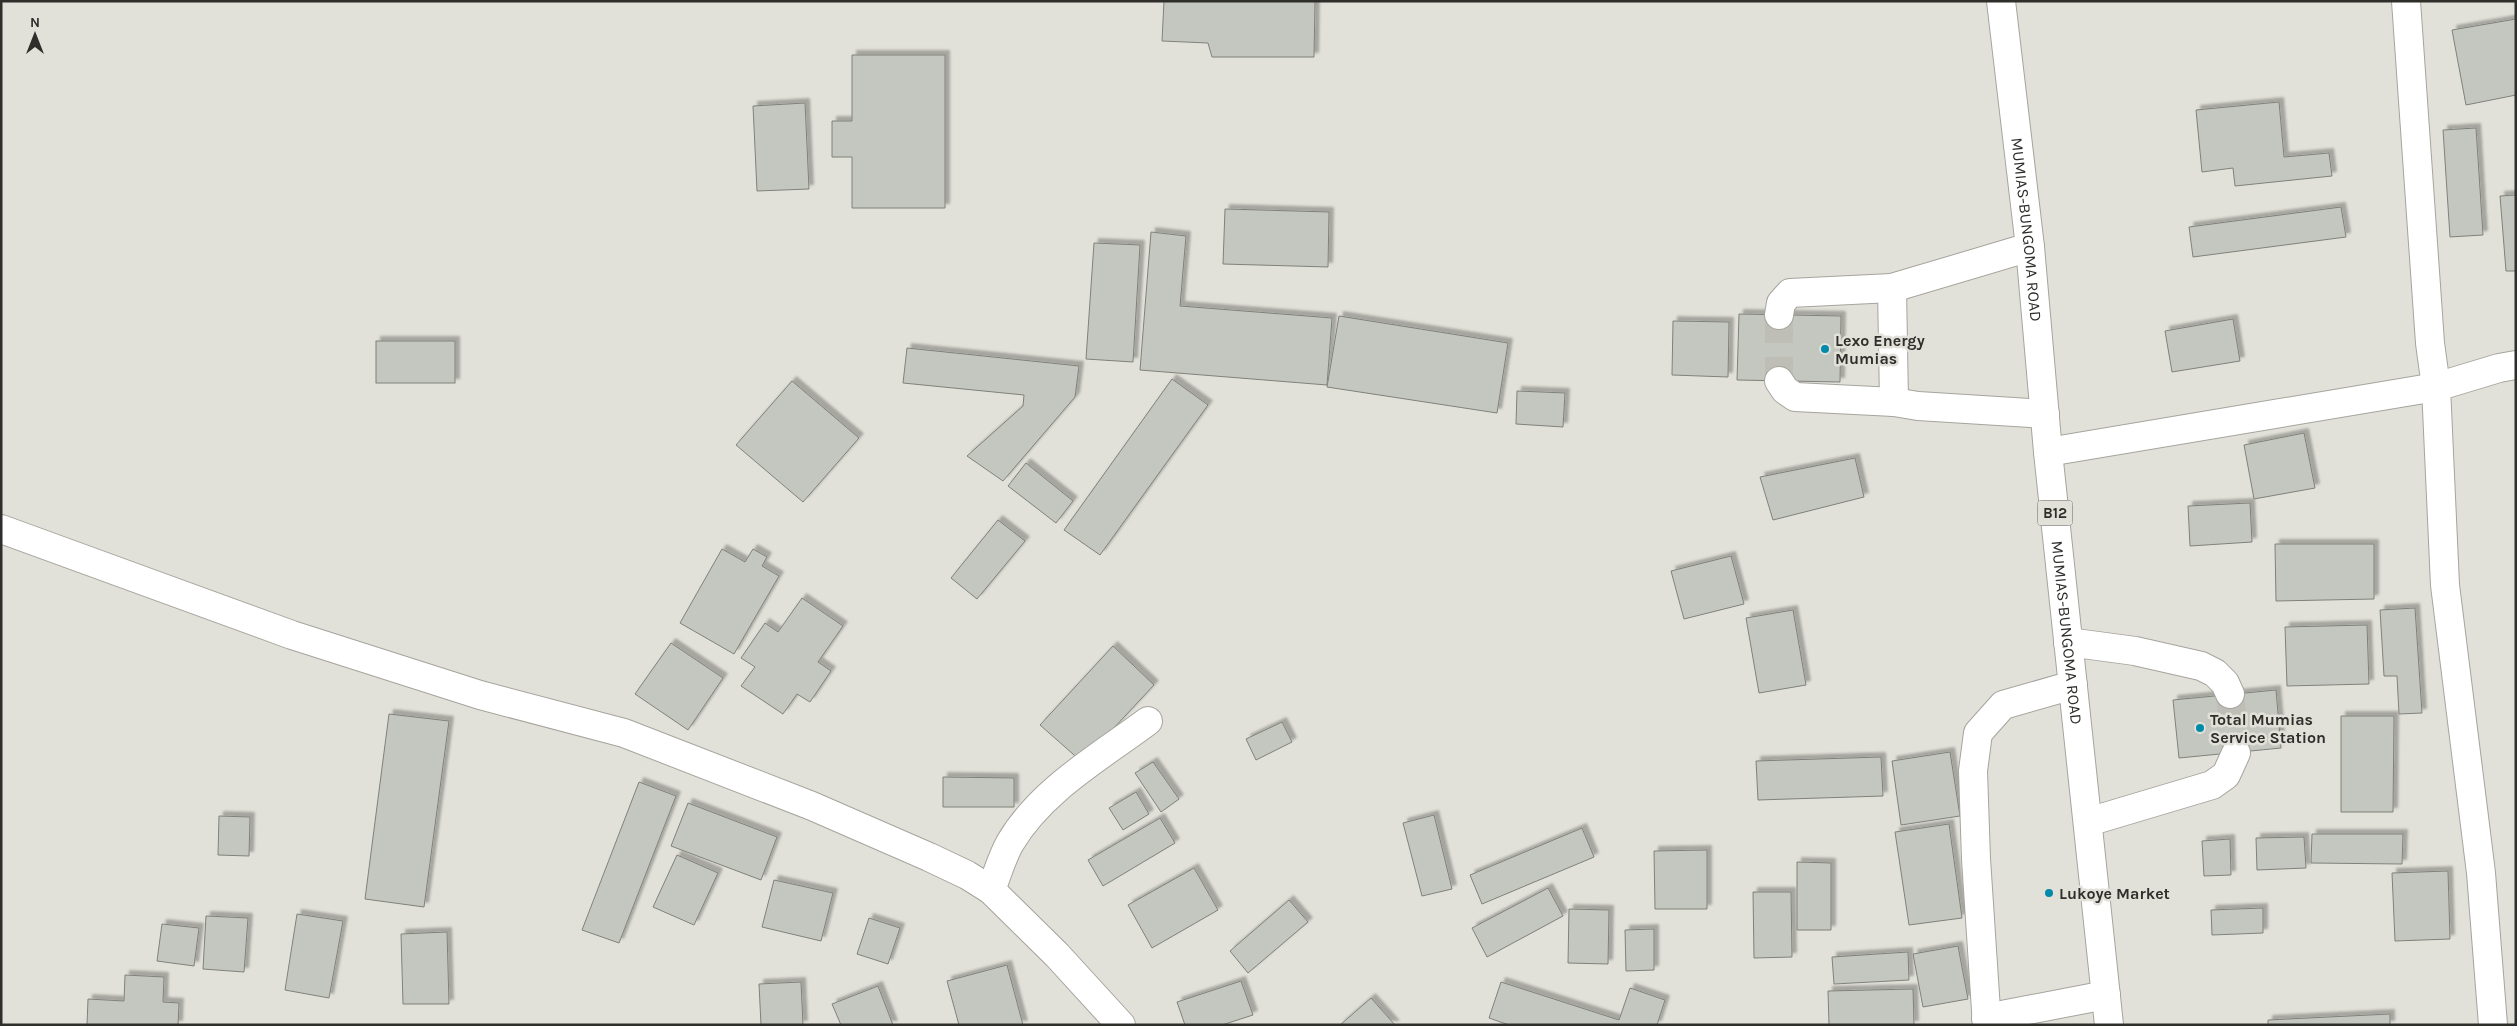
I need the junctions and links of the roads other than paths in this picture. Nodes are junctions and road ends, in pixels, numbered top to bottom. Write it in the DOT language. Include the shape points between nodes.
graph roads {
  1 [pos="2001,1"];
  2 [pos="2406,1"];
  3 [pos="2030,247"];
  4 [pos="1892,288"];
  5 [pos="1779,315"];
  6 [pos="2516,365"];
  7 [pos="1779,381"];
  8 [pos="2436,387"];
  9 [pos="1894,402"];
  10 [pos="2045,414"];
  11 [pos="2048,452"];
  12 [pos="1,529"];
  13 [pos="2068,642"];
  14 [pos="2073,685"];
  15 [pos="2230,694"];
  16 [pos="1148,721"];
  17 [pos="2236,753"];
  18 [pos="2088,822"];
  19 [pos="992,890"];
  20 [pos="2106,995"];
  21 [pos="1986,1021"];
  22 [pos="1120,1025"];
  23 [pos="2109,1025"];
  24 [pos="2493,1025"];
  1 -- 3 [label="main road, MUMIAS-BUNGOMA ROAD / B12"];
  2 -- 8 [label="main road" via="2430,343"];
  3 -- 4 [label="main road"];
  3 -- 10 [label="main road, MUMIAS-BUNGOMA ROAD / B12"];
  4 -- 5 [label="main road" via="1790,293 1781,303"];
  4 -- 9 [label="main road"];
  6 -- 8 [label="main road"];
  7 -- 9 [label="main road" via="1795,397"];
  8 -- 11 [label="main road"];
  8 -- 24 [label="main road" via="2445,585 2481,873"];
  9 -- 10 [label="main road"];
  10 -- 11 [label="main road, MUMIAS-BUNGOMA ROAD / B12"];
  11 -- 13 [label="main road, MUMIAS-BUNGOMA ROAD / B12"];
  12 -- 19 [label="main road" via="292,635 480,695 624,733 812,806 929,857"];
  13 -- 14 [label="main road, MUMIAS-BUNGOMA ROAD / B12"];
  13 -- 15 [label="main road" via="2135,651 2201,666 2220,678"];
  14 -- 18 [label="main road, MUMIAS-BUNGOMA ROAD / B12"];
  14 -- 21 [label="main road" via="2003,705 1978,733 1973,771"];
  16 -- 19 [label="main road" via="1040,805 1010,844"];
  17 -- 18 [label="main road" via="2226,775 2212,784"];
  18 -- 20 [label="main road, MUMIAS-BUNGOMA ROAD / B12"];
  19 -- 22 [label="main road"];
  20 -- 21 [label="main road"];
  20 -- 23 [label="main road, MUMIAS-BUNGOMA ROAD / B12"];
}
